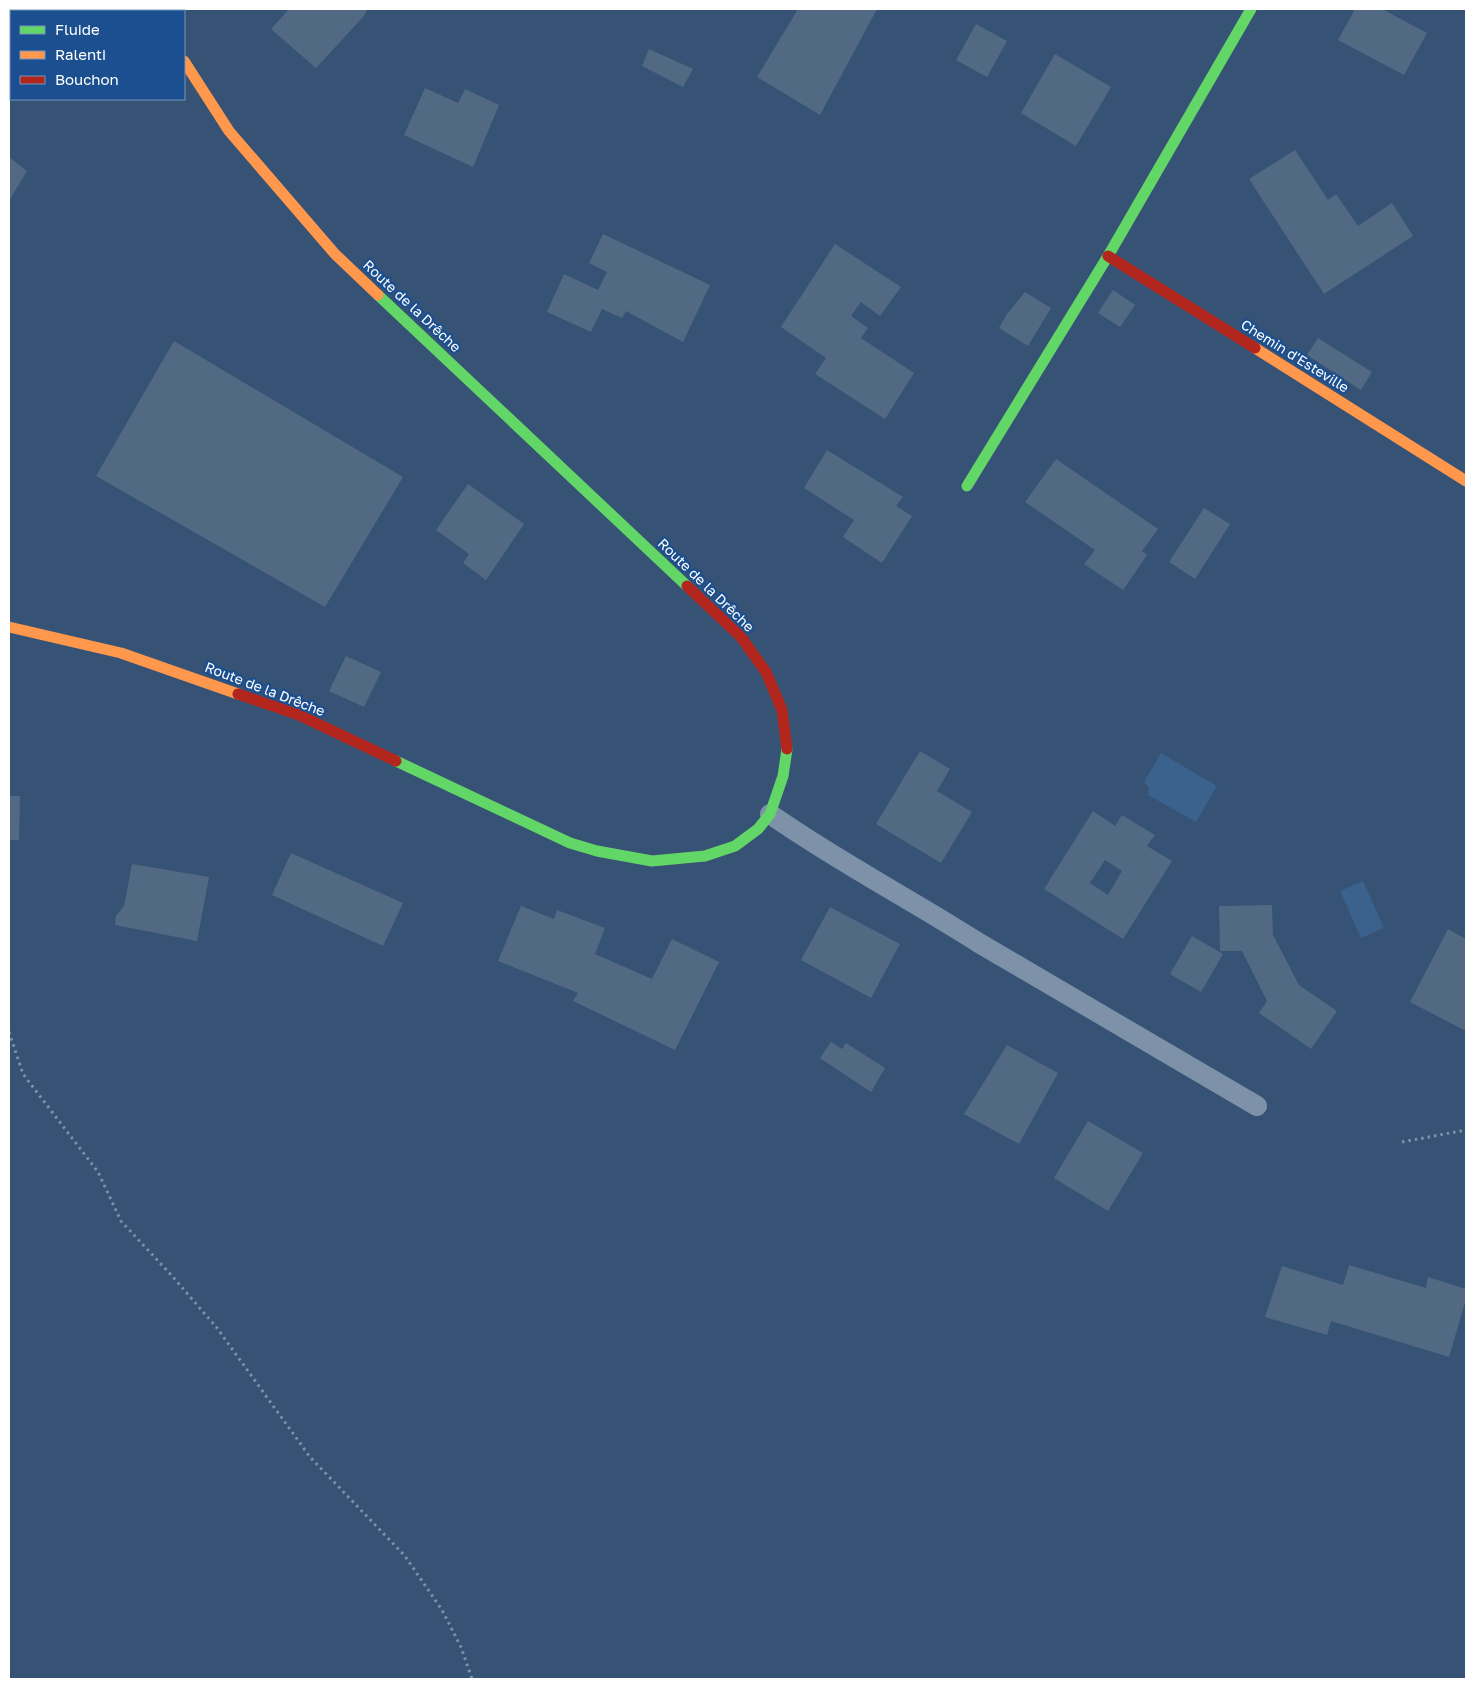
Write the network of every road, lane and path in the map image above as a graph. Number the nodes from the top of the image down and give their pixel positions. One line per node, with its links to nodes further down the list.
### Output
1 (1251, 9): 3 (street)
2 (185, 63): 7 (street, Route de la Drêche)
3 (1108, 256): 4 (street, Chemin d'Esteville); 5 (street)
4 (1466, 481)
5 (966, 486)
6 (9, 627): 7 (street, Route de la Drêche)
7 (770, 814): 9 (lane)
8 (9, 1032): 12 (path)
9 (1257, 1106)
10 (1466, 1130): 11 (path)
11 (1402, 1142)
12 (472, 1679)

